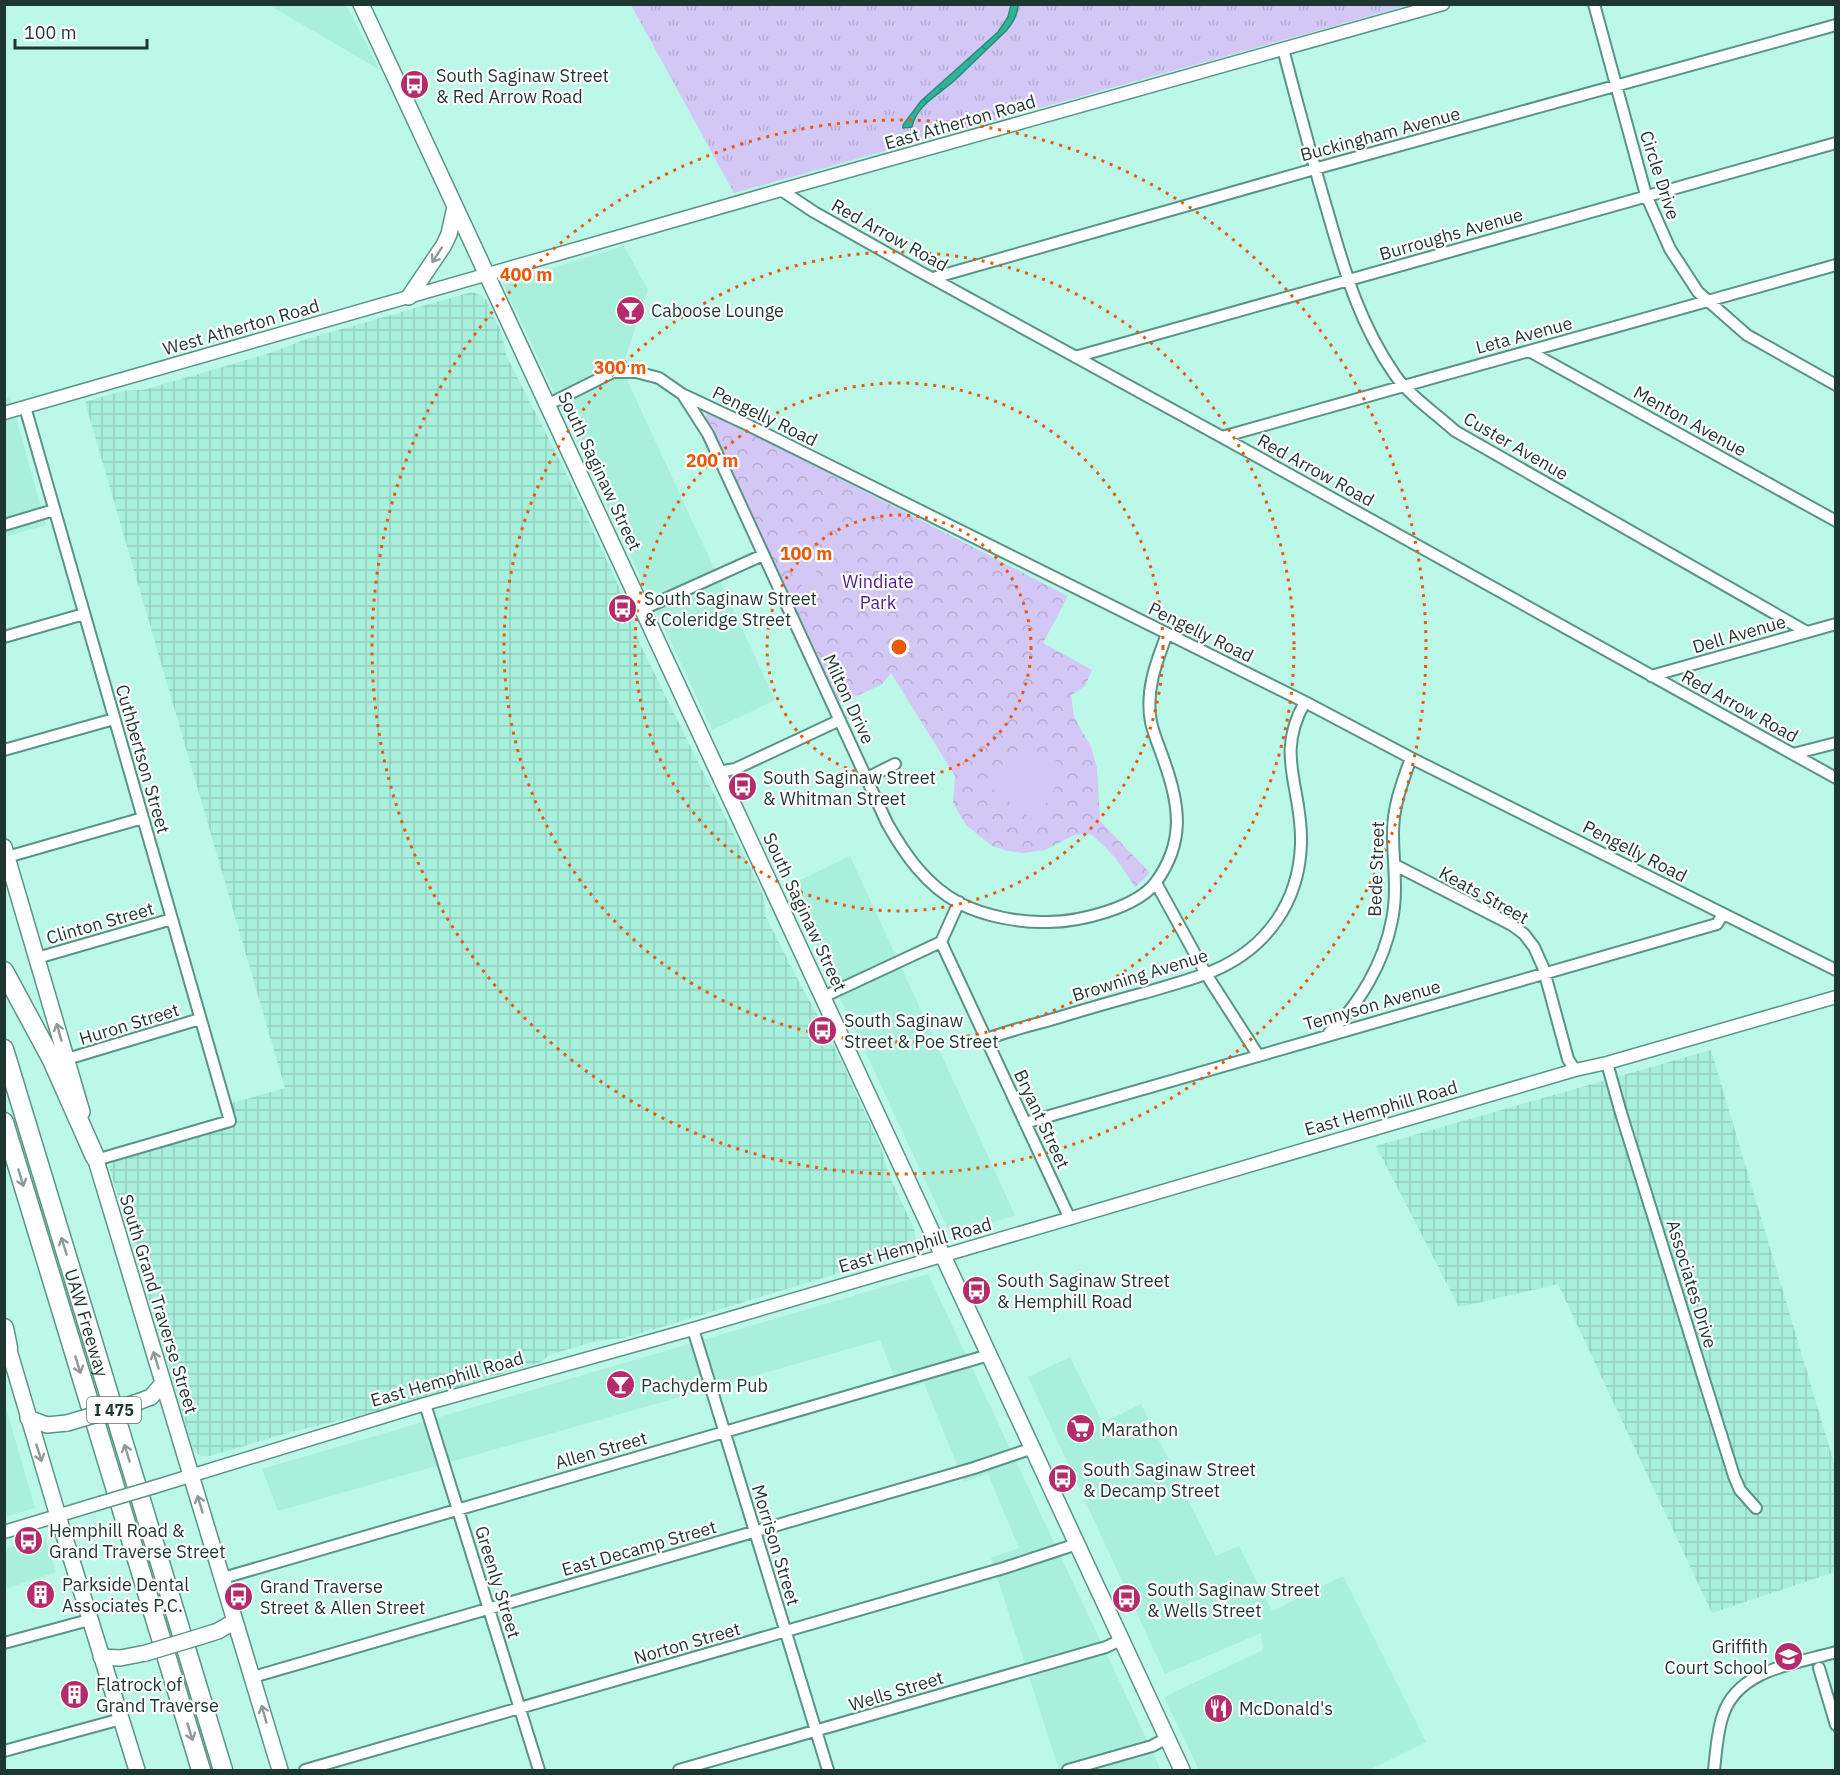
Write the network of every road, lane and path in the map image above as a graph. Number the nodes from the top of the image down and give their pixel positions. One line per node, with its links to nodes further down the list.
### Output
1 (362, 4): 11 (main road, South Saginaw Street)
2 (1443, 4): 5 (street, East Atherton Road)
3 (1594, 4): 6 (street, Circle Drive)
4 (1836, 24): 6 (street, Buckingham Avenue)
5 (1283, 49): 8 (street, Custer Avenue); 9 (street, East Atherton Road)
6 (1616, 86): 8 (street, Buckingham Avenue); 10 (street, Circle Drive)
7 (1836, 143): 10 (street, Burroughs Avenue)
8 (1315, 169): 14 (street, Buckingham Avenue); 15 (street, Custer Avenue)
9 (781, 190): 13 (street, East Atherton Road); 14 (street, Red Arrow Road)
10 (1646, 195): 15 (street, Burroughs Avenue); 17 (street, Circle Drive)
11 (455, 207): 13 (main road, South Saginaw Street); 16 (main road, one-way to 16)
12 (1836, 265): 17 (street, Leta Avenue)
13 (487, 275): 16 (street, West Atherton Road); 23 (main road, South Saginaw Street)
14 (933, 278): 19 (street, Red Arrow Road)
15 (1348, 281): 19 (street, Burroughs Avenue); 20 (street, Custer Avenue)
16 (409, 297): 24 (street, West Atherton Road)
17 (1708, 301): 18 (street, Leta Avenue); 21 (street, Circle Drive)
18 (1529, 351): 20 (street, Leta Avenue); 28 (street, Menton Avenue)
19 (1075, 357): 26 (street, Red Arrow Road)
20 (1404, 385): 26 (street, Leta Avenue); 34 (street, Custer Avenue)
21 (1836, 385)
22 (682, 394): 23 (street, Pengelly Road); 30 (street, Milton Drive); 35 (street, Pengelly Road)
23 (547, 405): 31 (main road, South Saginaw Street)
24 (26, 407): 25 (street, West Atherton Road); 27 (street, Cuthbertson Street)
25 (4, 413)
26 (1222, 437): 37 (street, Red Arrow Road)
27 (54, 510): 29 (street); 32 (street, Cuthbertson Street)
28 (1836, 521)
29 (4, 525)
30 (763, 555): 31 (street); 40 (street, Milton Drive)
31 (643, 609): 46 (main road, South Saginaw Street)
32 (84, 614): 36 (street); 39 (street, Cuthbertson Street)
33 (1836, 624): 34 (street, Dell Avenue)
34 (1807, 632): 37 (street, Dell Avenue)
35 (1167, 634): 38 (street, Pengelly Road); 52 (street, Milton Drive)
36 (4, 637)
37 (1651, 676): 43 (street, Red Arrow Road)
38 (1305, 702): 44 (street, Pengelly Road); 60 (street, Browning Avenue)
39 (114, 718): 42 (street); 49 (street, Cuthbertson Street)
40 (840, 720): 46 (street); 47 (street, Milton Drive)
41 (1836, 742): 43 (street)
42 (4, 750)
43 (1793, 754): 48 (street, Red Arrow Road)
44 (1411, 758): 51 (street, Bede Street); 54 (street, Pengelly Road)
45 (895, 764): 47 (street)
46 (718, 772): 62 (main road, South Saginaw Street)
47 (867, 778): 53 (street, Milton Drive)
48 (1836, 778)
49 (143, 818): 50 (street); 55 (street, Cuthbertson Street)
50 (6, 852): 57 (main road, South Grand Traverse Street)
51 (1395, 865): 61 (street, Keats Street); 65 (street, Bede Street)
52 (1156, 883): 53 (street, Milton Drive); 60 (street)
53 (959, 902): 56 (street)
54 (1723, 914): 58 (street, Pengelly Road); 61 (street, Tennyson Avenue)
55 (172, 919): 57 (street, Clinton Street); 64 (street, Cuthbertson Street)
56 (941, 942): 62 (street); 66 (street, Bryant Street)
57 (38, 958): 69 (main road, South Grand Traverse Street, one-way to 57)
58 (1836, 970)
59 (4, 971): 74 (highway)
60 (1206, 974): 66 (street, Browning Avenue); 68 (street)
61 (1544, 974): 65 (street, Tennyson Avenue); 71 (street, Keats Street)
62 (823, 997): 76 (main road, South Saginaw Street)
63 (1836, 997): 70 (street, East Hemphill Road)
64 (200, 1019): 69 (street, Huron Street); 74 (street, Cuthbertson Street)
65 (1326, 1036): 68 (street, Tennyson Avenue)
66 (987, 1039): 73 (street, Bryant Street)
67 (4, 1049): 112 (highway, UAW Freeway / I 475, one-way to 67)
68 (1258, 1055): 73 (street, Tennyson Avenue)
69 (67, 1059): 74 (main road, South Grand Traverse Street)
70 (1607, 1063): 71 (street, East Hemphill Road); 87 (street, Associates Drive)
71 (1575, 1070): 75 (street, East Hemphill Road)
72 (4, 1122): 111 (highway, UAW Freeway / I 475, one-way to 111)
73 (1025, 1123): 75 (street, Bryant Street)
74 (95, 1159): 81 (main road, South Grand Traverse Street, one-way to 74)
75 (1070, 1219): 76 (street, East Hemphill Road)
76 (943, 1256): 78 (street, East Hemphill Road); 80 (main road, South Saginaw Street)
77 (4, 1328): 79 (highway)
78 (693, 1329): 82 (street, East Hemphill Road); 84 (street, Morrison Street)
79 (6, 1342): 83 (main road)
80 (989, 1355): 84 (street, Allen Street); 85 (main road, South Saginaw Street)
81 (163, 1383): 83 (main road, bridge); 86 (main road, South Grand Traverse Street)
82 (425, 1404): 86 (street, East Hemphill Road); 88 (street, Greenly Street)
83 (28, 1418): 89 (main road, one-way to 89)
84 (724, 1432): 88 (street, Allen Street); 91 (street, Morrison Street)
85 (1033, 1448): 91 (street, East Decamp Street); 92 (main road, South Saginaw Street)
86 (191, 1476): 89 (street, East Hemphill Road, bridge); 93 (main road, South Grand Traverse Street, one-way to 86)
87 (1756, 1508)
88 (458, 1509): 93 (street, Allen Street); 94 (street, Greenly Street)
89 (58, 1516): 90 (street, East Hemphill Road); 95 (main road)
90 (4, 1532)
91 (755, 1532): 94 (street, East Decamp Street); 97 (street, Morrison Street)
92 (1077, 1544): 97 (street, Norton Street); 98 (main road, South Saginaw Street)
93 (223, 1578): 96 (main road, South Grand Traverse Street)
94 (489, 1608): 103 (street, East Decamp Street); 104 (street, Greenly Street)
95 (89, 1620): 99 (street); 101 (main road)
96 (236, 1621): 101 (main road, bridge); 103 (main road, South Grand Traverse Street)
97 (785, 1631): 104 (street, Norton Street); 107 (street, Morrison Street)
98 (1121, 1640): 107 (street, Wells Street); 108 (main road, South Saginaw Street)
99 (4, 1643)
100 (1836, 1652): 120 (street)
101 (101, 1657): 105 (main road)
102 (1820, 1668): 106 (street)
103 (253, 1677): 113 (main road, South Grand Traverse Street, one-way to 103)
104 (519, 1708): 114 (street, Norton Street); 115 (street, Greenly Street)
105 (121, 1719): 109 (street); 110 (main road)
106 (1836, 1725)
107 (816, 1732): 116 (street, Wells Street); 117 (street, Morrison Street)
108 (1167, 1738): 118 (street); 119 (main road, South Saginaw Street)
109 (4, 1751)
110 (137, 1770)
111 (201, 1770)
112 (223, 1770)
113 (280, 1770)
114 (305, 1770)
115 (538, 1770)
116 (679, 1770)
117 (828, 1770)
118 (1068, 1770)
119 (1182, 1770)
120 (1714, 1770)

